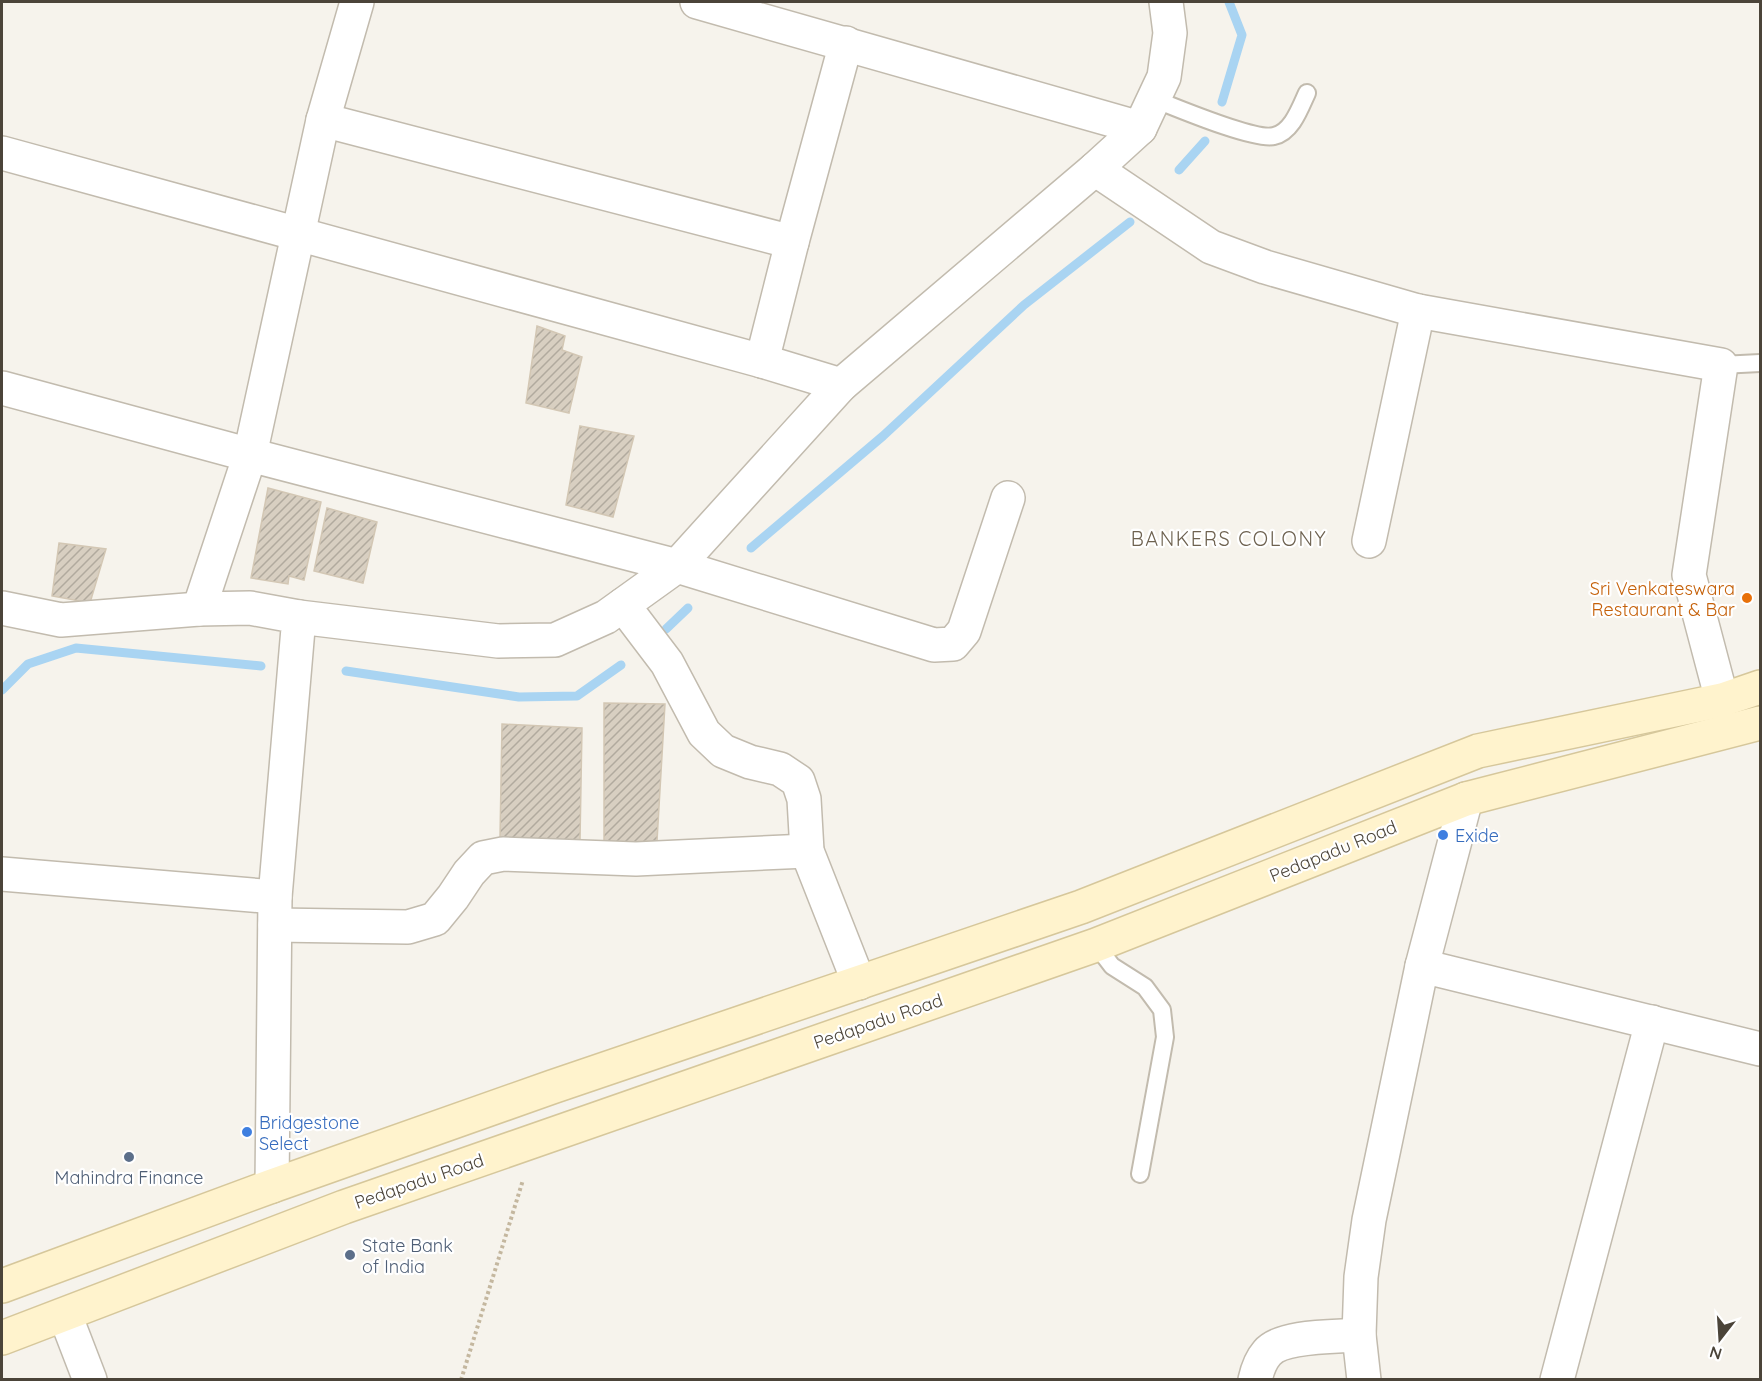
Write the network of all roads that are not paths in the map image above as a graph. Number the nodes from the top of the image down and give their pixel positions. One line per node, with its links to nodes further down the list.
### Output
1 (357, 2): 7 (street)
2 (697, 2): 4 (street)
3 (1166, 2): 6 (street)
4 (846, 43): 6 (street); 11 (street)
5 (1307, 93): 6 (lane)
6 (1147, 113): 9 (street)
7 (323, 120): 10 (street); 11 (street)
8 (2, 153): 10 (street)
9 (1095, 169): 12 (street); 16 (street)
10 (297, 234): 13 (street); 18 (street)
11 (792, 242): 13 (street)
12 (1418, 311): 15 (street); 20 (street)
13 (762, 361): 16 (street)
14 (1761, 363): 15 (lane)
15 (1721, 365): 27 (street)
16 (841, 385): 21 (street)
17 (2, 388): 18 (street)
18 (250, 455): 21 (street); 24 (street)
19 (1008, 498): 21 (street)
20 (1369, 541)
21 (677, 566): 22 (street)
22 (623, 605): 25 (street); 30 (street)
23 (2, 608): 24 (street)
24 (199, 609): 25 (street)
25 (299, 617): 32 (street)
26 (1761, 687): 27 (main road)
27 (1722, 700): 35 (main road)
28 (1761, 723): 29 (main road, Pedapadu Road)
29 (1466, 799): 33 (main road, Pedapadu Road); 34 (street)
30 (807, 851): 32 (street); 35 (street)
31 (2, 874): 32 (street)
32 (275, 911): 39 (street)
33 (1096, 945): 38 (lane); 41 (main road, Pedapadu Road)
34 (1422, 966): 36 (street); 42 (street)
35 (859, 983): 39 (main road)
36 (1652, 1022): 37 (street); 47 (street)
37 (1761, 1049)
38 (1140, 1174)
39 (272, 1186): 40 (main road)
40 (2, 1286)
41 (65, 1315): 43 (main road, Pedapadu Road); 44 (street)
42 (1359, 1335): 45 (street); 46 (street)
43 (2, 1338)
44 (90, 1380)
45 (1255, 1380)
46 (1364, 1380)
47 (1557, 1380)

